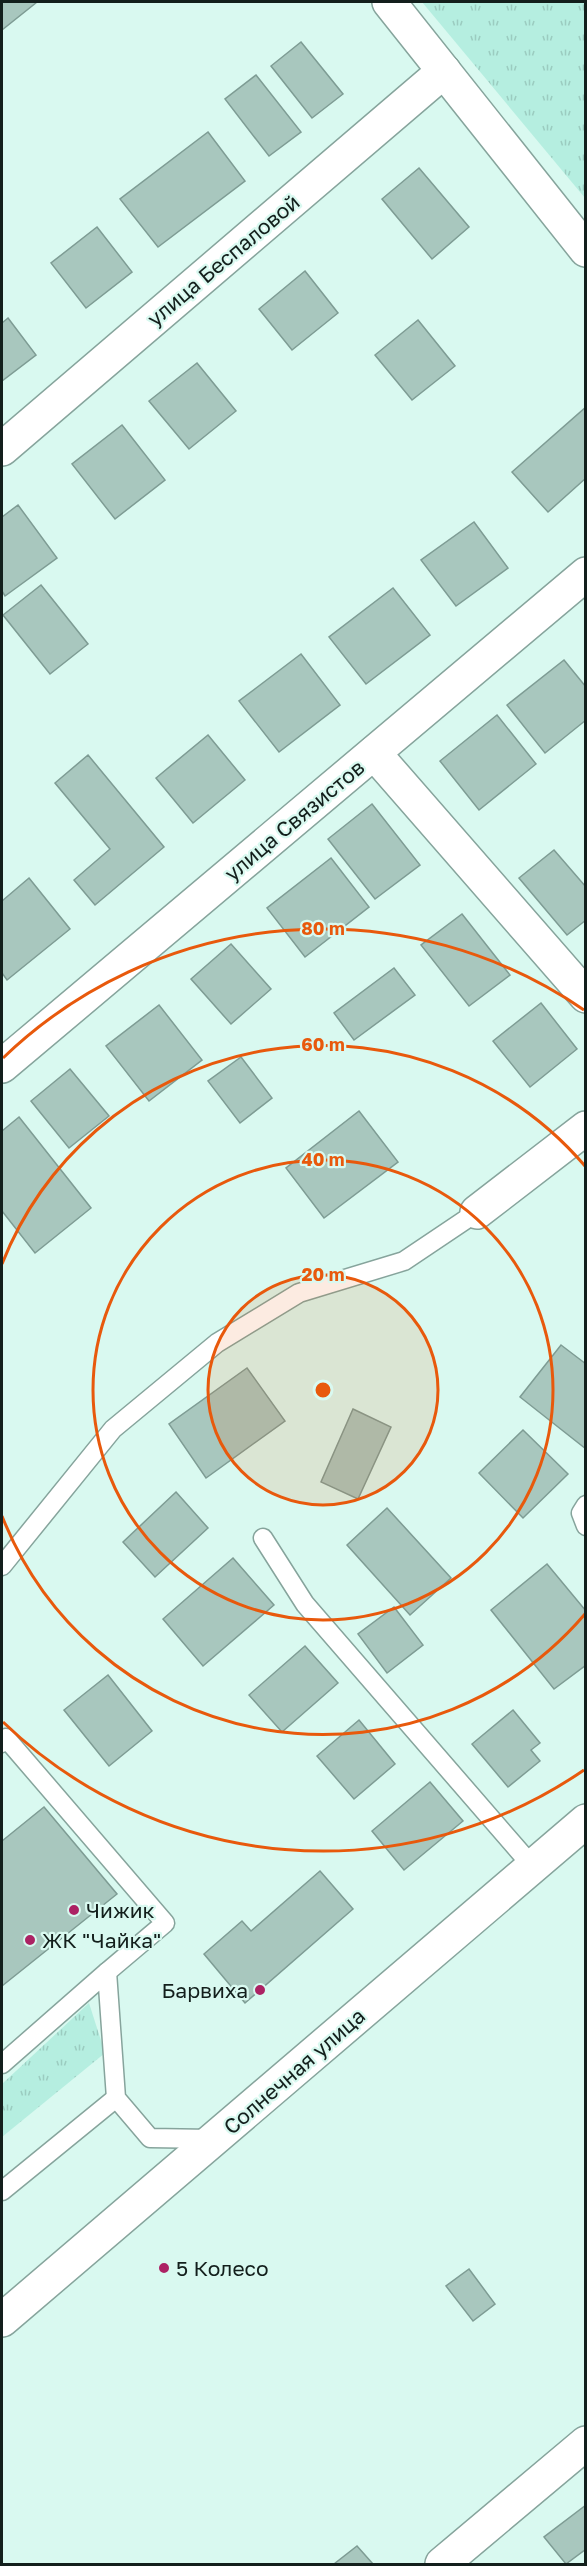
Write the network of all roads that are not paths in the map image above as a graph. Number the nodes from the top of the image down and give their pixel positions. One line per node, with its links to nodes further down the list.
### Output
1 (389, 2): 2 (street)
2 (444, 71): 3 (street); 4 (street, улица Беспаловой)
3 (585, 250)
4 (2, 449)
5 (585, 574): 6 (street, улица Связистов)
6 (375, 753): 7 (street); 8 (street, улица Связистов)
7 (585, 996)
8 (2, 1066)
9 (585, 1128): 10 (street)
10 (477, 1212): 14 (lane)
11 (585, 1505): 12 (lane)
12 (585, 1526)
13 (263, 1538): 17 (lane)
14 (2, 1566)
15 (2, 1743): 18 (lane)
16 (585, 1821): 17 (street, Солнечная улица)
17 (533, 1867): 21 (street, Солнечная улица)
18 (107, 1972): 19 (lane); 20 (lane)
19 (2, 2064)
20 (116, 2098): 21 (lane); 22 (lane)
21 (214, 2139): 23 (street, Солнечная улица)
22 (2, 2191)
23 (2, 2320)
24 (585, 2443): 25 (street)
25 (442, 2565)

